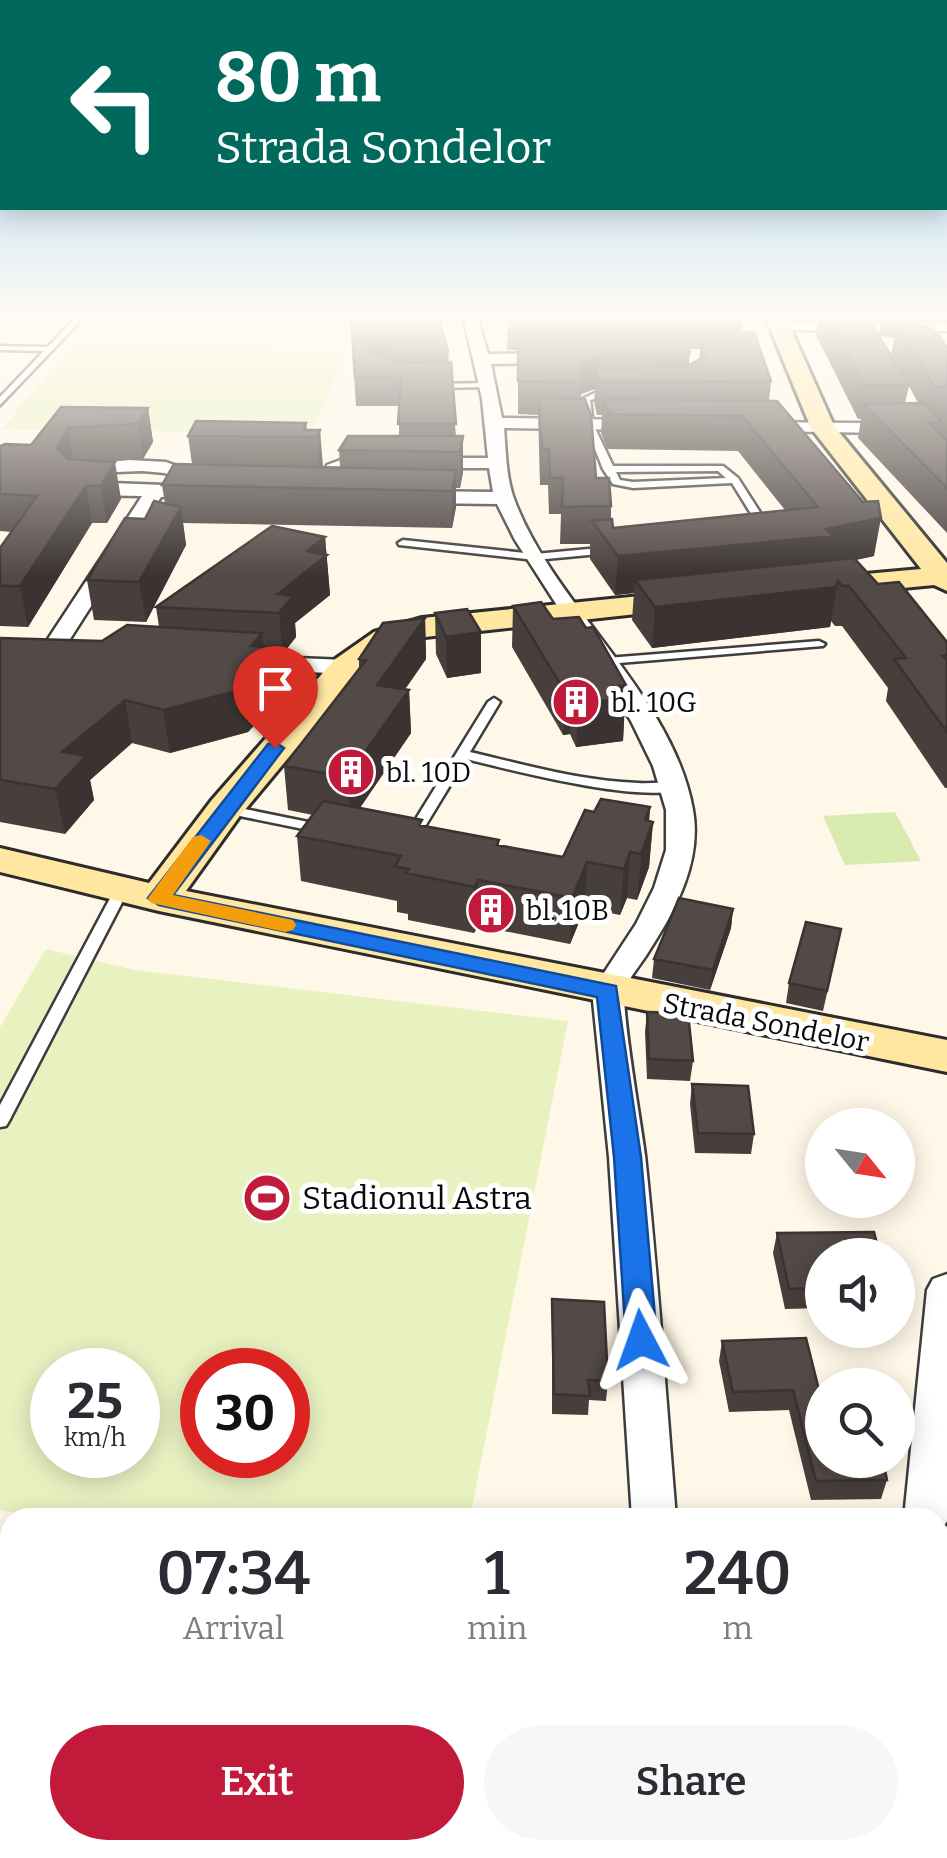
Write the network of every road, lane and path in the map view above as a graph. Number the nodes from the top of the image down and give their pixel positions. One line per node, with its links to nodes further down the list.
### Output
1 (490, 403): 4 (street)
2 (586, 403): 5 (lane)
3 (812, 403): 8 (street)
4 (495, 424): 5 (street); 10 (street)
5 (589, 424): 6 (street); 15 (lane)
6 (667, 426)
7 (745, 427): 8 (street)
8 (823, 428): 9 (street); 19 (street)
9 (947, 429)
10 (498, 463): 12 (street); 14 (street)
11 (231, 487): 24 (street)
12 (322, 490)
13 (404, 496): 14 (street)
14 (504, 498): 18 (street)
15 (751, 538)
16 (403, 543): 18 (lane)
17 (633, 548): 18 (lane)
18 (535, 557): 22 (street)
19 (945, 578): 20 (street)
20 (786, 590)
21 (727, 596): 22 (street)
22 (572, 611): 26 (street); 27 (street)
23 (819, 644): 26 (lane)
24 (55, 645)
25 (218, 662): 27 (street)
26 (607, 662): 30 (street)
27 (346, 666): 31 (street)
28 (494, 702): 29 (lane)
29 (462, 754): 30 (lane); 33 (lane)
30 (677, 787): 36 (street)
31 (224, 809): 32 (lane); 35 (street)
32 (334, 832)
33 (406, 846)
34 (0, 860): 35 (street, Strada Sondelor)
35 (140, 894): 36 (street, Strada Sondelor); 38 (lane)
36 (608, 991): 37 (street, Strada Sondelor); 40 (street)
37 (947, 1056)
38 (0, 1122)
39 (947, 1290): 41 (street)
40 (653, 1508)
41 (927, 1508)

